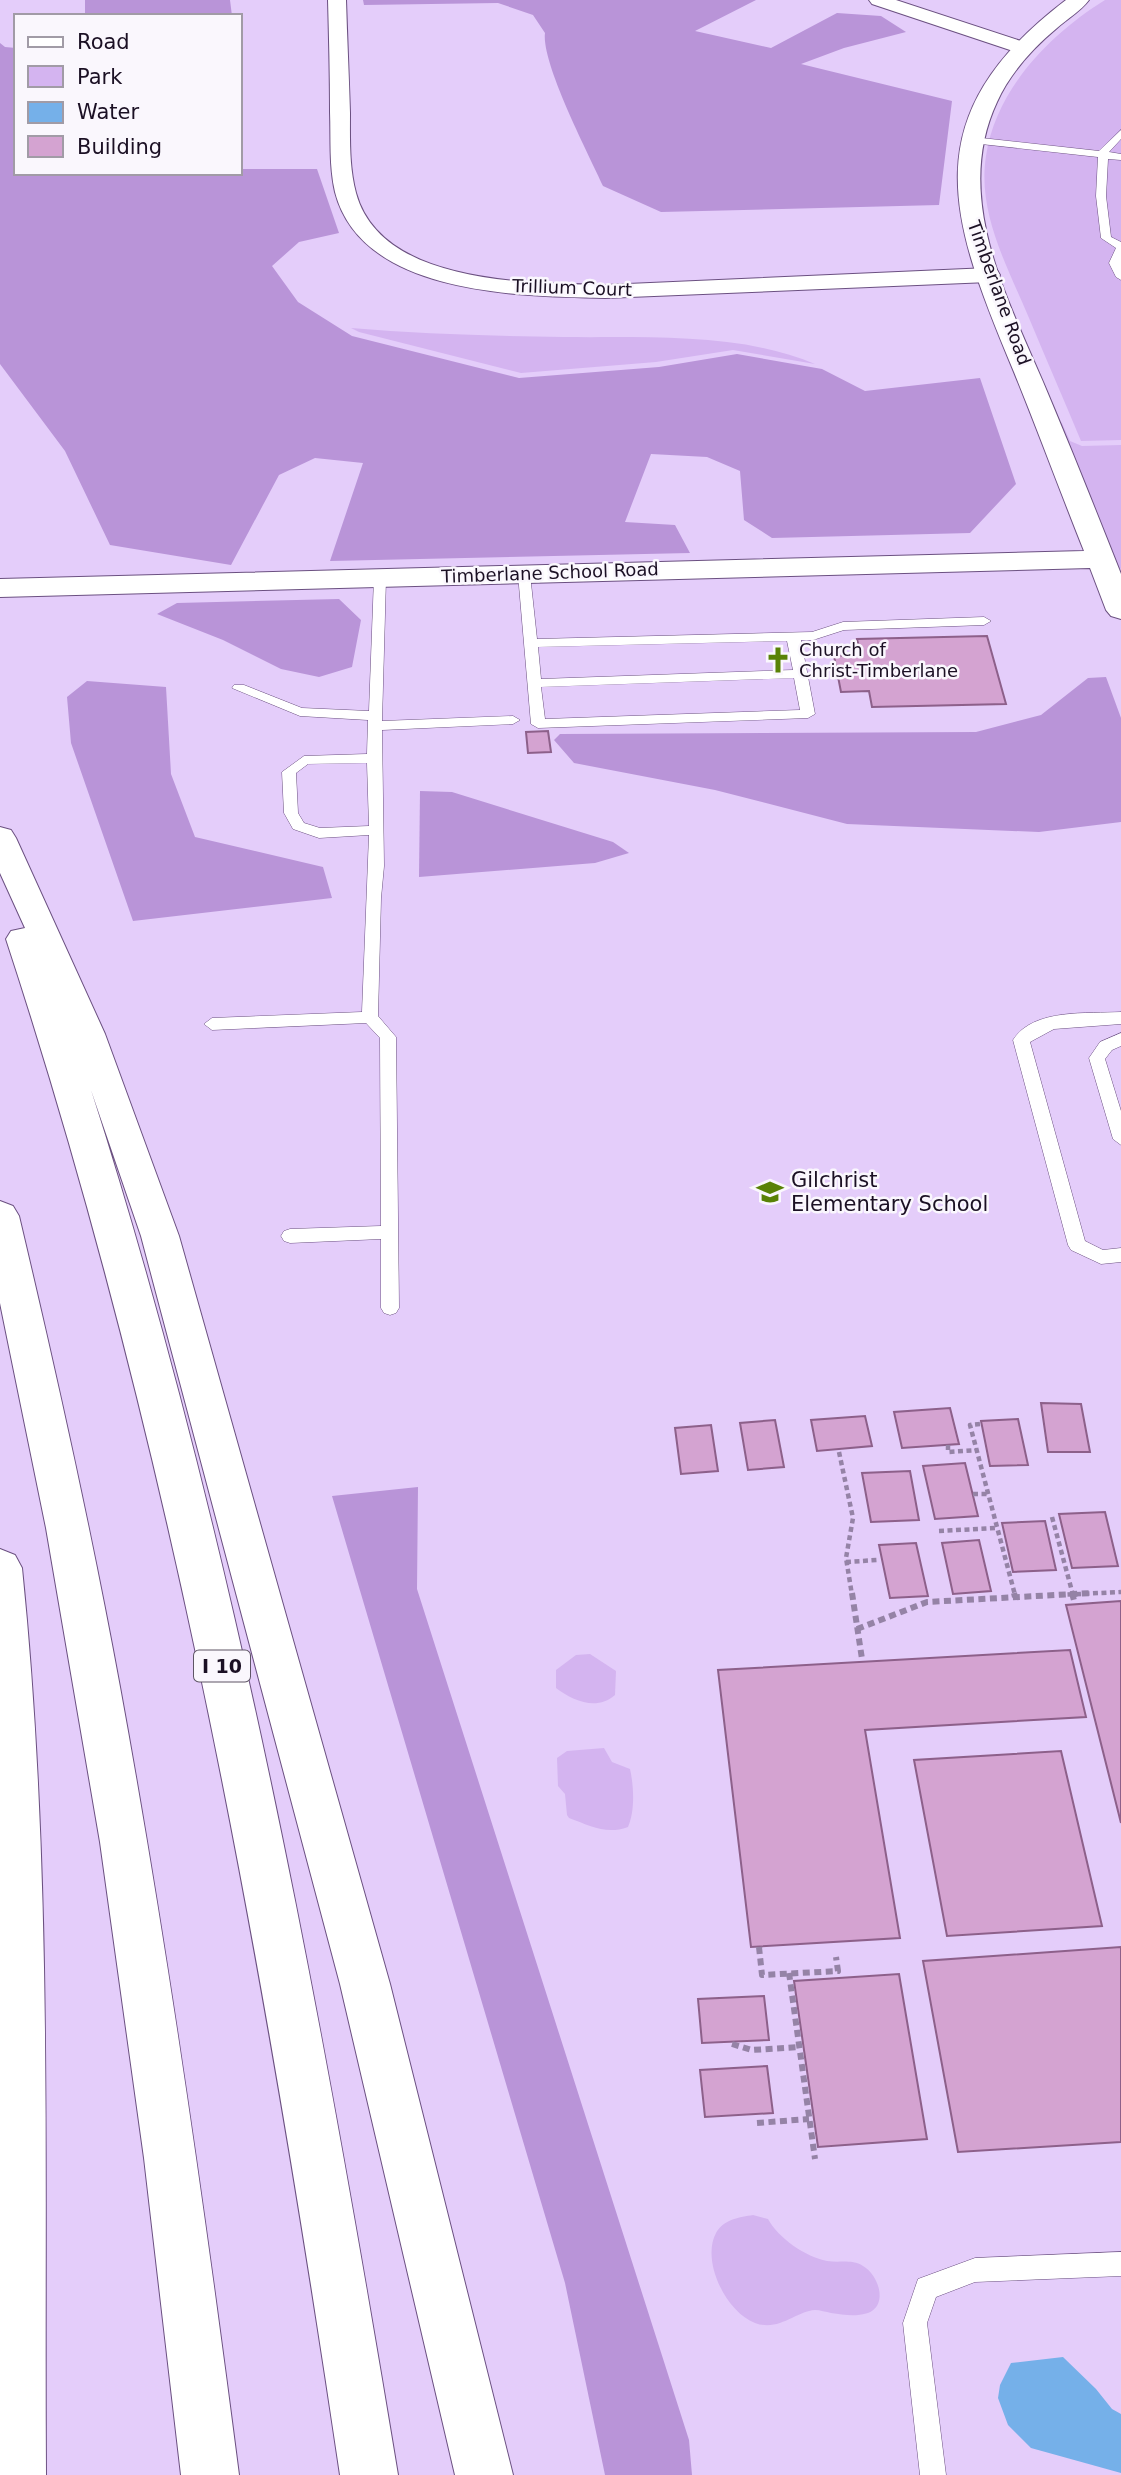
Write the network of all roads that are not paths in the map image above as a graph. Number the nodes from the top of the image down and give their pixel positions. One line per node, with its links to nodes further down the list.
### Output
1 (337, 0): 11 (street, Trillium Court)
2 (878, 0): 4 (street)
3 (1079, 0): 4 (main road, Timberlane Road)
4 (1023, 48): 6 (main road, Timberlane Road)
5 (1121, 133): 8 (lane)
6 (973, 137): 8 (lane); 11 (main road, Timberlane Road)
7 (1121, 149): 8 (lane)
8 (1106, 151): 9 (lane); 10 (lane)
9 (1121, 157)
10 (1121, 248): 12 (lane)
11 (989, 275): 13 (main road, Timberlane Road)
12 (1121, 277)
13 (1101, 559): 14 (main road, Timberlane School Road); 17 (main road, Timberlane Road)
14 (524, 574): 15 (main road, Timberlane School Road); 20 (lane)
15 (380, 578): 16 (main road, Timberlane School Road); 25 (lane)
16 (0, 588)
17 (1121, 610)
18 (984, 621): 19 (lane)
19 (793, 636): 20 (lane); 21 (lane)
20 (531, 643): 22 (lane)
21 (801, 674): 22 (lane); 22 (lane)
22 (534, 683)
23 (239, 688): 25 (lane)
24 (513, 720): 25 (lane)
25 (375, 721): 26 (lane)
26 (374, 758): 27 (lane); 27 (lane)
27 (376, 830): 30 (lane)
28 (0, 838): 45 (main road)
29 (0, 874): 44 (main road, I 10)
30 (370, 1017): 32 (lane); 36 (lane)
31 (1121, 1018): 38 (lane)
32 (212, 1024)
33 (1121, 1039): 34 (lane)
34 (1121, 1139)
35 (0, 1216): 43 (main road)
36 (390, 1232): 37 (lane); 39 (lane)
37 (289, 1236)
38 (1121, 1255)
39 (390, 1308)
40 (0, 1568): 42 (main road)
41 (1121, 2264): 46 (lane)
42 (17, 2475)
43 (210, 2475)
44 (369, 2475)
45 (484, 2475)
46 (933, 2475)

